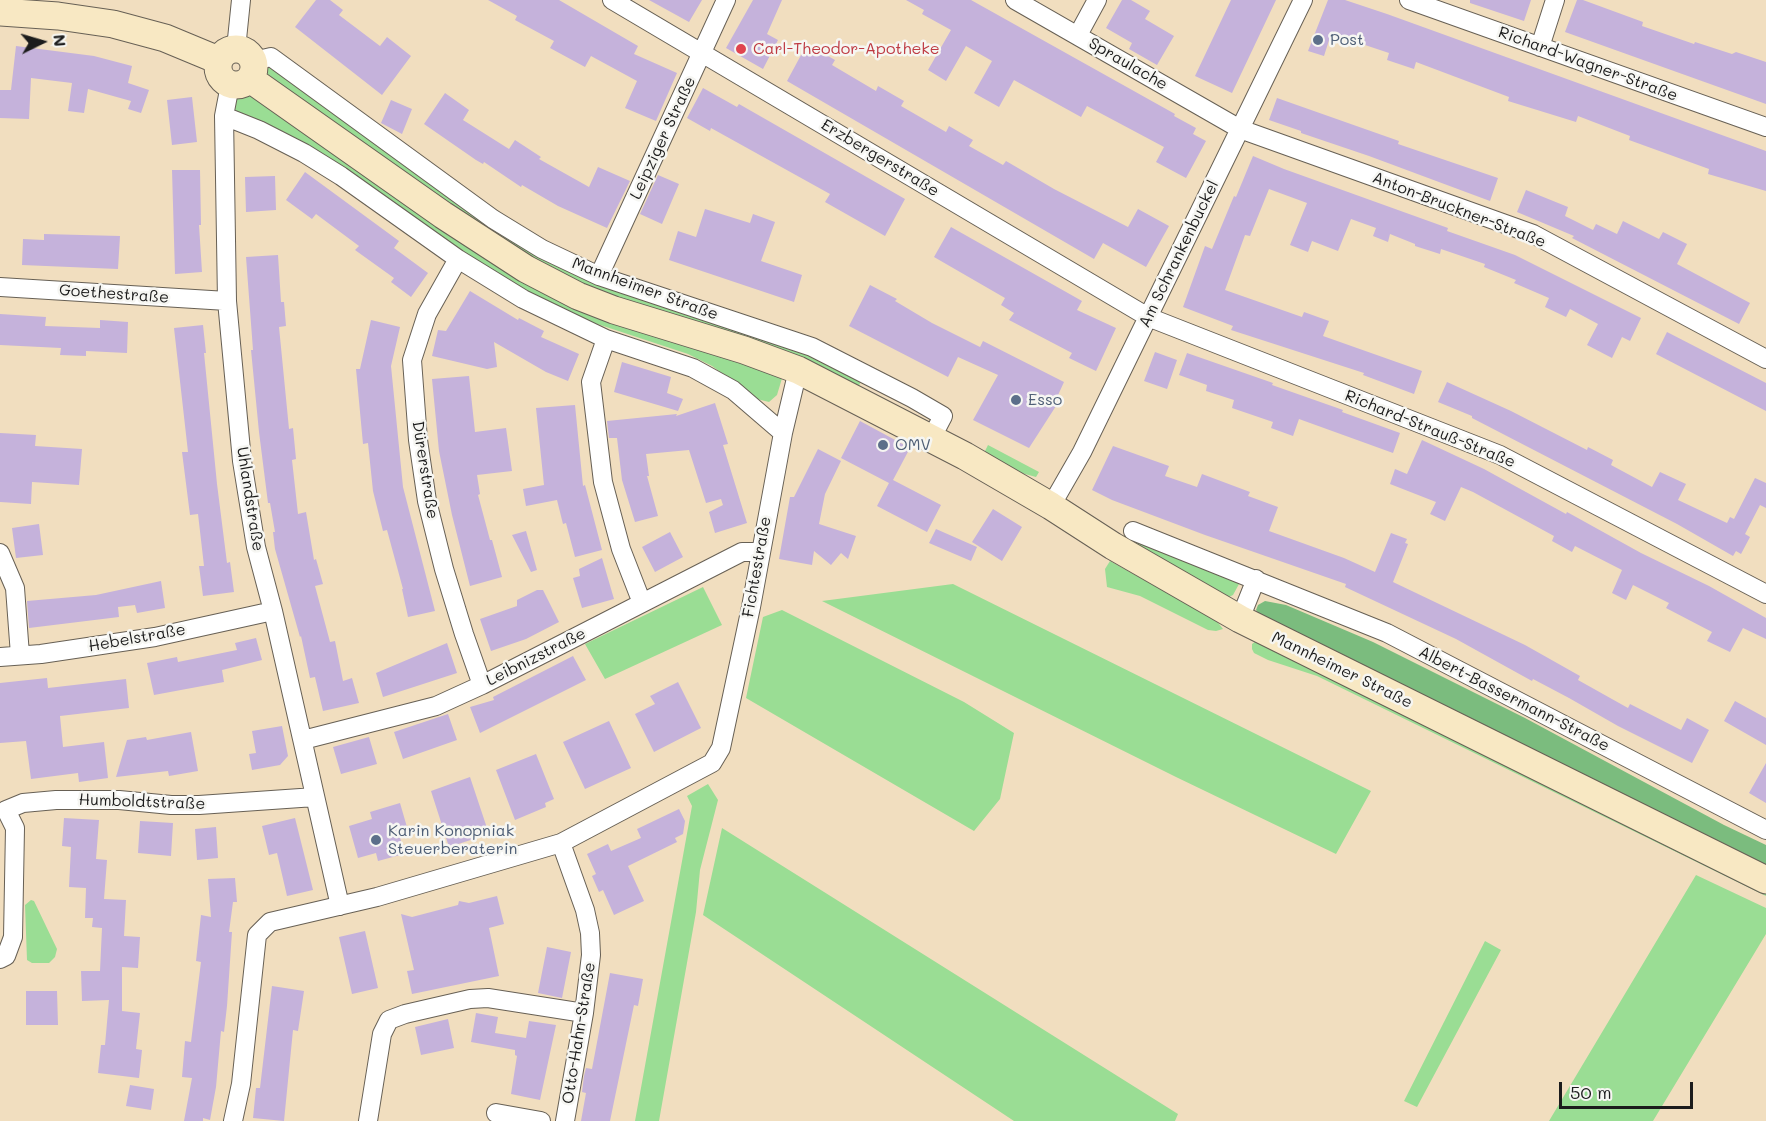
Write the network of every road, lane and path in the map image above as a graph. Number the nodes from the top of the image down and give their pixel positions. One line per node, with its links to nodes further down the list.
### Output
1 (241, 0): 13 (street, Uhlandstraße)
2 (612, 0): 12 (street, Erzbergerstraße)
3 (726, 0): 12 (street, Leipziger Straße)
4 (1015, 0): 10 (street, Spraulache)
5 (1097, 0): 10 (street)
6 (1303, 0): 16 (street, Am Schrankenbuckel)
7 (1409, 0): 11 (street, Richard-Wagner-Straße)
8 (1555, 0): 11 (street)
9 (0, 12): 13 (main road, Mannheimer Straße)
10 (1078, 35): 16 (street, Spraulache)
11 (1540, 47): 15 (street, Richard-Wagner-Straße)
12 (702, 52): 18 (street, Leipziger Straße); 21 (street, Erzbergerstraße)
13 (238, 67): 14 (street, Uhlandstraße); 18 (street, Mannheimer Straße); 24 (main road, Mannheimer Straße)
14 (224, 116): 17 (street); 20 (street, Uhlandstraße)
15 (1766, 127)
16 (1240, 129): 21 (street, Am Schrankenbuckel); 23 (street, Anton-Bruckner-Straße)
17 (459, 258): 22 (street); 38 (street, Dürerstraße)
18 (599, 276): 26 (street, Mannheimer Straße)
19 (0, 287): 20 (street, Goethestraße)
20 (227, 301): 34 (street, Uhlandstraße)
21 (1148, 317): 27 (street, Am Schrankenbuckel); 32 (street, Richard-Strauß-Straße)
22 (606, 339): 25 (street); 33 (street)
23 (1766, 359)
24 (798, 370): 25 (street, Fichtestraße); 26 (main road, Mannheimer Straße)
25 (783, 433): 29 (street, Fichtestraße)
26 (931, 439): 27 (main road, Mannheimer Straße)
27 (1050, 506): 35 (main road, Mannheimer Straße)
28 (1133, 531): 31 (street, Albert-Bassermann-Straße)
29 (760, 552): 33 (street, Leibnizstraße); 43 (street, Fichtestraße)
30 (0, 554): 36 (street)
31 (1256, 579): 35 (street); 42 (street, Albert-Bassermann-Straße)
32 (1766, 594)
33 (642, 603): 38 (street, Leibnizstraße)
34 (273, 611): 36 (street, Hebelstraße); 39 (street, Uhlandstraße)
35 (1240, 619): 44 (main road, Mannheimer Straße)
36 (20, 655): 37 (street, Hebelstraße)
37 (0, 657)
38 (482, 685): 39 (street, Leibnizstraße)
39 (303, 740): 40 (street, Uhlandstraße)
40 (315, 797): 41 (street, Humboldtstraße); 45 (street, Uhlandstraße)
41 (3, 809): 46 (street)
42 (1766, 830)
43 (561, 843): 45 (street); 47 (street, Otto-Hahn-Straße)
44 (1766, 880)
45 (340, 906): 49 (street)
46 (3, 958)
47 (584, 1013): 50 (street); 52 (street, Otto-Hahn-Straße)
48 (496, 1113): 51 (street)
49 (233, 1121)
50 (368, 1121)
51 (541, 1121)
52 (565, 1121)

